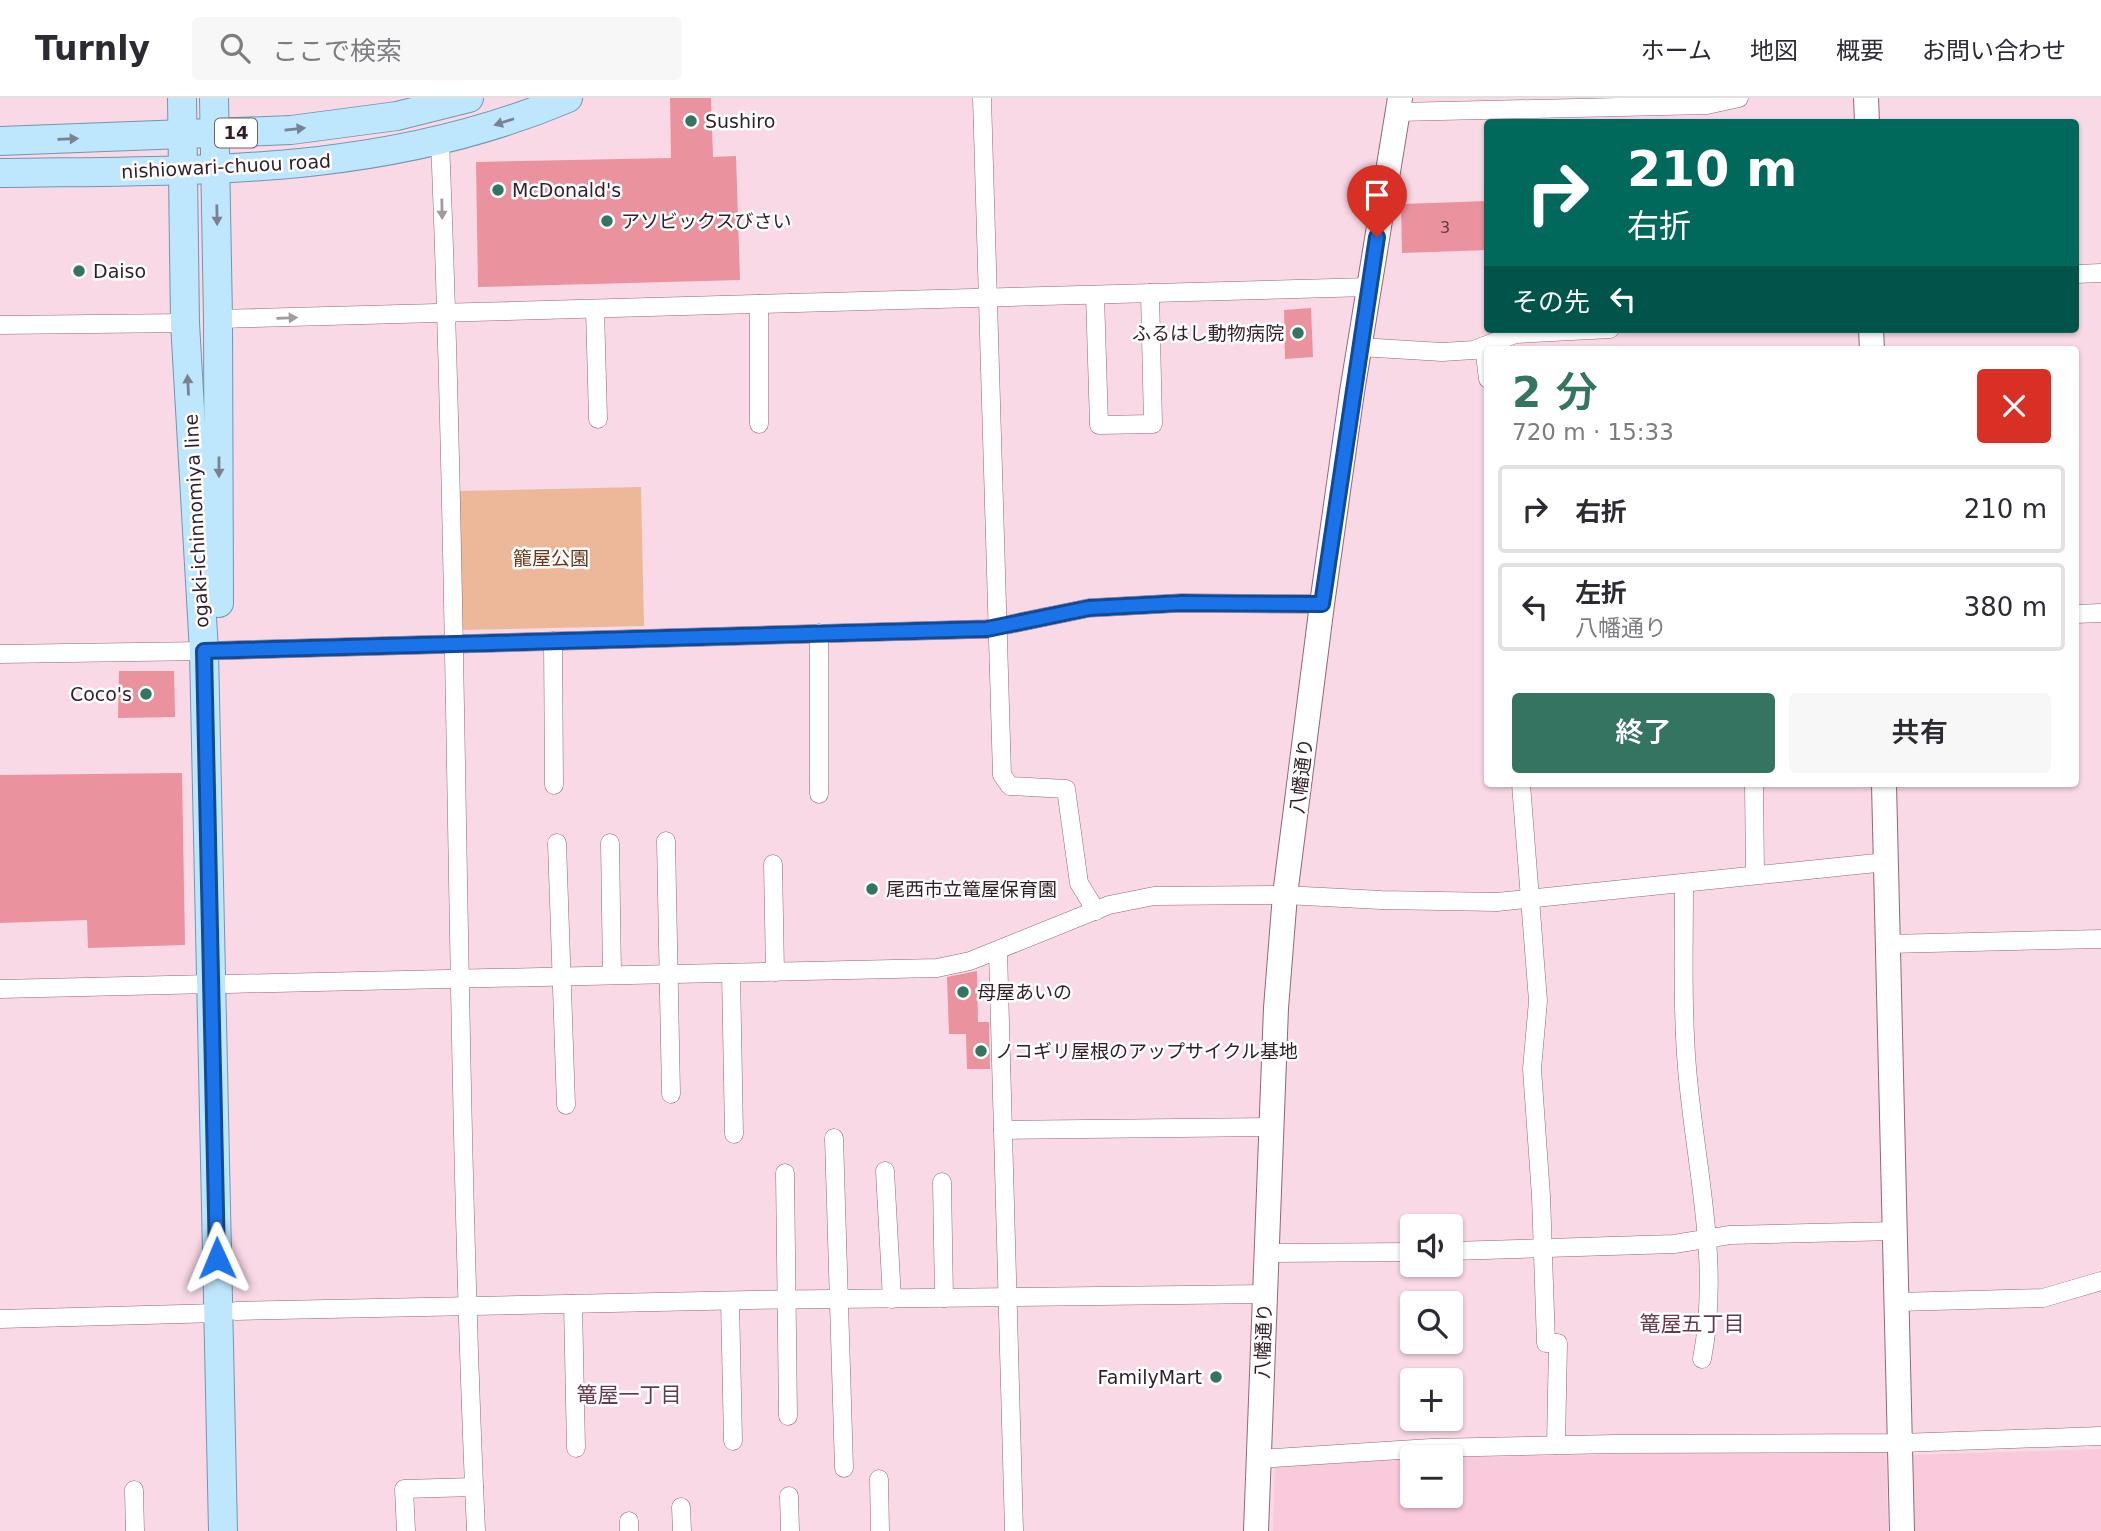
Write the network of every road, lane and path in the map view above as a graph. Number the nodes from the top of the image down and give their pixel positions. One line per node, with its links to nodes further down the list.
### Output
1 (181, 98): 12 (main road, ogaki-ichinnomiya line)
2 (214, 98): 11 (main road, ogaki-ichinnomiya line)
3 (469, 98): 8 (main road, nishiowari-chuou road / 14)
4 (568, 98): 14 (main road, nishiowari-chuou road / 14, one-way to 14)
5 (982, 98): 23 (street)
6 (1739, 98): 9 (street)
7 (1866, 98): 10 (street)
8 (439, 102): 11 (main road, nishiowari-chuou road / 14, one-way to 8)
9 (1399, 105): 20 (street, 八幡通り)
10 (1867, 119)
11 (216, 133): 12 (main road, nishiowari-chuou road / 14); 15 (main road, ogaki-ichinnomiya line)
12 (183, 135): 13 (main road, nishiowari-chuou road / 14, one-way to 12); 16 (main road, ogaki-ichinnomiya line)
13 (0, 141)
14 (440, 141): 15 (main road, nishiowari-chuou road / 14); 26 (street, one-way to 26)
15 (216, 170): 16 (main road, nishiowari-chuou road / 14); 27 (main road, ogaki-ichinnomiya line, one-way to 27)
16 (184, 171): 17 (main road, nishiowari-chuou road / 14); 28 (main road, ogaki-ichinnomiya line)
17 (0, 173)
18 (2101, 273): 19 (street)
19 (2079, 274)
20 (1369, 286): 21 (street); 32 (street, 八幡通り)
21 (1150, 293): 22 (street); 22 (street)
22 (1095, 295): 23 (street)
23 (988, 298): 24 (street); 38 (street)
24 (759, 304): 25 (street); 34 (street)
25 (595, 309): 26 (street); 33 (street)
26 (445, 314): 27 (street, one-way to 26); 41 (street)
27 (218, 319): 42 (main road, ogaki-ichinnomiya line, one-way to 42)
28 (185, 323): 29 (street); 42 (main road, ogaki-ichinnomiya line, one-way to 28)
29 (0, 325)
30 (1534, 333): 31 (street)
31 (1484, 346): 32 (street)
32 (1360, 347): 35 (street, 八幡通り)
33 (598, 419)
34 (759, 424)
35 (1322, 604): 38 (street); 56 (street, 八幡通り)
36 (2101, 613): 37 (street)
37 (2079, 614)
38 (998, 627): 39 (street); 58 (street)
39 (819, 633): 40 (street); 48 (street)
40 (553, 640): 41 (street); 44 (street)
41 (453, 643): 42 (street); 67 (street)
42 (211, 651): 43 (street); 68 (main road, ogaki-ichinnomiya line)
43 (0, 654)
44 (554, 785)
45 (1521, 787): 57 (street)
46 (1754, 787): 54 (street)
47 (1884, 787): 52 (street)
48 (819, 794)
49 (666, 841): 64 (street)
50 (557, 843): 66 (street)
51 (610, 843): 65 (street)
52 (1886, 862): 54 (street); 60 (street)
53 (773, 864): 62 (street)
54 (1755, 875): 55 (street)
55 (1685, 883): 57 (street); 80 (street)
56 (1286, 895): 57 (street); 58 (street); 72 (street, 八幡通り)
57 (1530, 899): 81 (street)
58 (1096, 911): 61 (street)
59 (2101, 939): 60 (street)
60 (1888, 944): 79 (street)
61 (998, 951): 62 (street); 73 (street)
62 (775, 972): 63 (street)
63 (731, 973): 64 (street); 74 (street)
64 (669, 974): 65 (street); 70 (street)
65 (612, 975): 66 (street)
66 (562, 976): 67 (street); 71 (street)
67 (460, 979): 68 (street); 95 (street)
68 (219, 984): 69 (street); 96 (main road, ogaki-ichinnomiya line)
69 (0, 989)
70 (671, 1094)
71 (566, 1105)
72 (1271, 1127): 73 (street); 83 (street, 八幡通り)
73 (1003, 1130): 87 (street)
74 (734, 1134)
75 (834, 1139): 89 (street)
76 (885, 1171): 90 (street)
77 (785, 1173): 91 (street)
78 (942, 1182): 88 (street)
79 (1896, 1231): 80 (street); 93 (street)
80 (1708, 1238): 81 (street); 98 (street)
81 (1543, 1248): 82 (street); 103 (street)
82 (1463, 1251)
83 (1267, 1252): 84 (street); 86 (street, 八幡通り)
84 (1400, 1252)
85 (2101, 1281): 93 (street)
86 (1265, 1294): 87 (street); 105 (street, 八幡通り)
87 (1007, 1297): 88 (street); 120 (street)
88 (944, 1298): 90 (street)
89 (839, 1299): 90 (street); 91 (street); 106 (street)
90 (892, 1299)
91 (785, 1300): 92 (street); 99 (street)
92 (730, 1301): 94 (street); 101 (street)
93 (1897, 1302): 102 (street)
94 (573, 1304): 95 (street); 104 (street)
95 (467, 1306): 96 (street); 108 (street)
96 (227, 1312): 97 (street); 113 (main road, ogaki-ichinnomiya line); 114 (main road, ogaki-ichinnomiya line)
97 (0, 1319)
98 (1702, 1359)
99 (788, 1416)
100 (2101, 1436): 102 (street)
101 (733, 1441)
102 (1900, 1443): 103 (street); 122 (street)
103 (1556, 1445): 105 (street)
104 (576, 1448)
105 (1259, 1459): 121 (street, 八幡通り)
106 (844, 1468)
107 (879, 1479): 119 (street)
108 (474, 1487): 115 (street); 116 (street)
109 (134, 1490): 112 (street)
110 (789, 1496): 118 (street)
111 (681, 1507): 117 (street)
112 (135, 1531)
113 (223, 1531)
114 (242, 1531)
115 (406, 1531)
116 (476, 1531)
117 (682, 1531)
118 (790, 1531)
119 (880, 1531)
120 (1014, 1531)
121 (1256, 1531)
122 (1902, 1531)

